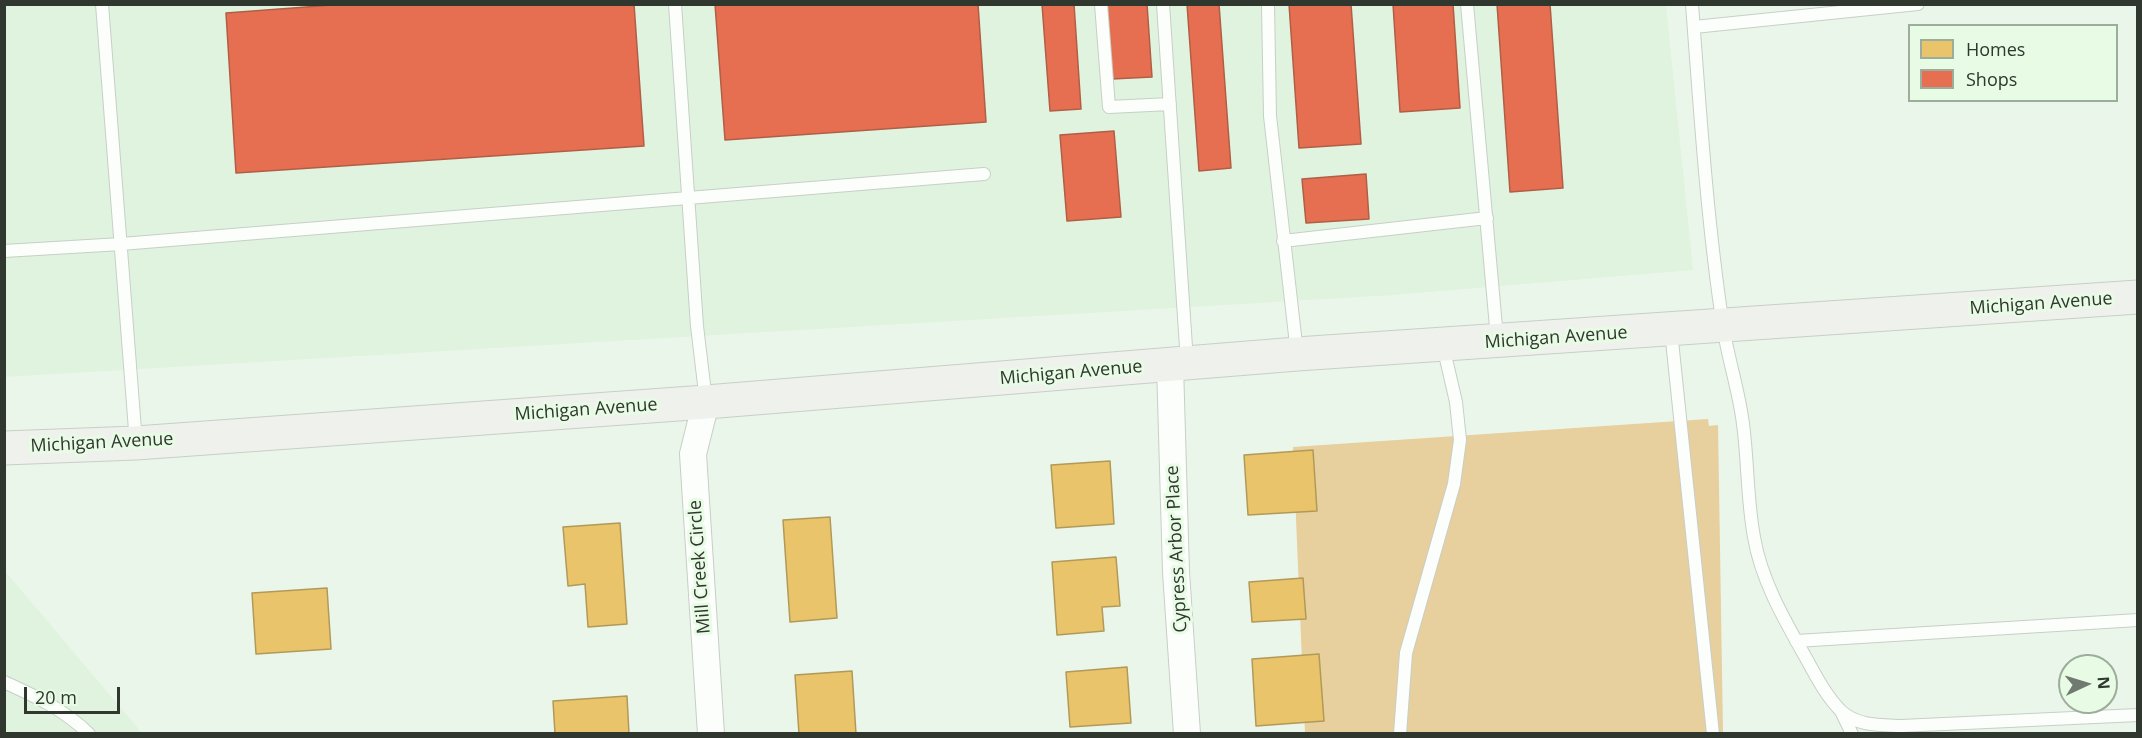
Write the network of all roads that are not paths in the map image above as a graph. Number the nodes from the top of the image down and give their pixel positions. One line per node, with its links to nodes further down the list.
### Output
1 (102, 4): 15 (lane)
2 (675, 4): 12 (lane)
3 (1101, 4): 10 (lane)
4 (1163, 4): 10 (lane)
5 (1268, 4): 14 (lane)
6 (1467, 4): 13 (lane)
7 (1692, 4): 9 (lane)
8 (1918, 4): 9 (lane)
9 (1694, 27): 18 (lane)
10 (1170, 104): 23 (lane)
11 (984, 174): 12 (lane)
12 (688, 198): 15 (lane); 24 (lane)
13 (1487, 218): 14 (lane); 20 (lane)
14 (1284, 242): 22 (lane)
15 (121, 244): 16 (lane); 25 (lane)
16 (4, 251)
17 (2138, 297): 18 (main road, Michigan Avenue)
18 (1723, 326): 19 (main road, Michigan Avenue); 28 (lane)
19 (1671, 330): 20 (main road, Michigan Avenue); 36 (lane)
20 (1497, 342): 21 (main road, Michigan Avenue)
21 (1443, 345): 22 (main road, Michigan Avenue); 35 (lane)
22 (1297, 354): 23 (main road, Michigan Avenue)
23 (1179, 364): 24 (main road, Michigan Avenue); 34 (street, Cypress Arbor Place)
24 (706, 402): 25 (main road, Michigan Avenue); 33 (street, Mill Creek Circle)
25 (136, 443): 26 (main road, Michigan Avenue)
26 (4, 448)
27 (2138, 620): 28 (lane)
28 (1796, 641): 30 (lane)
29 (4, 682): 32 (lane)
30 (1840, 710): 31 (lane); 37 (lane)
31 (2138, 716)
32 (89, 734)
33 (711, 734)
34 (1186, 734)
35 (1400, 734)
36 (1713, 734)
37 (1852, 734)

